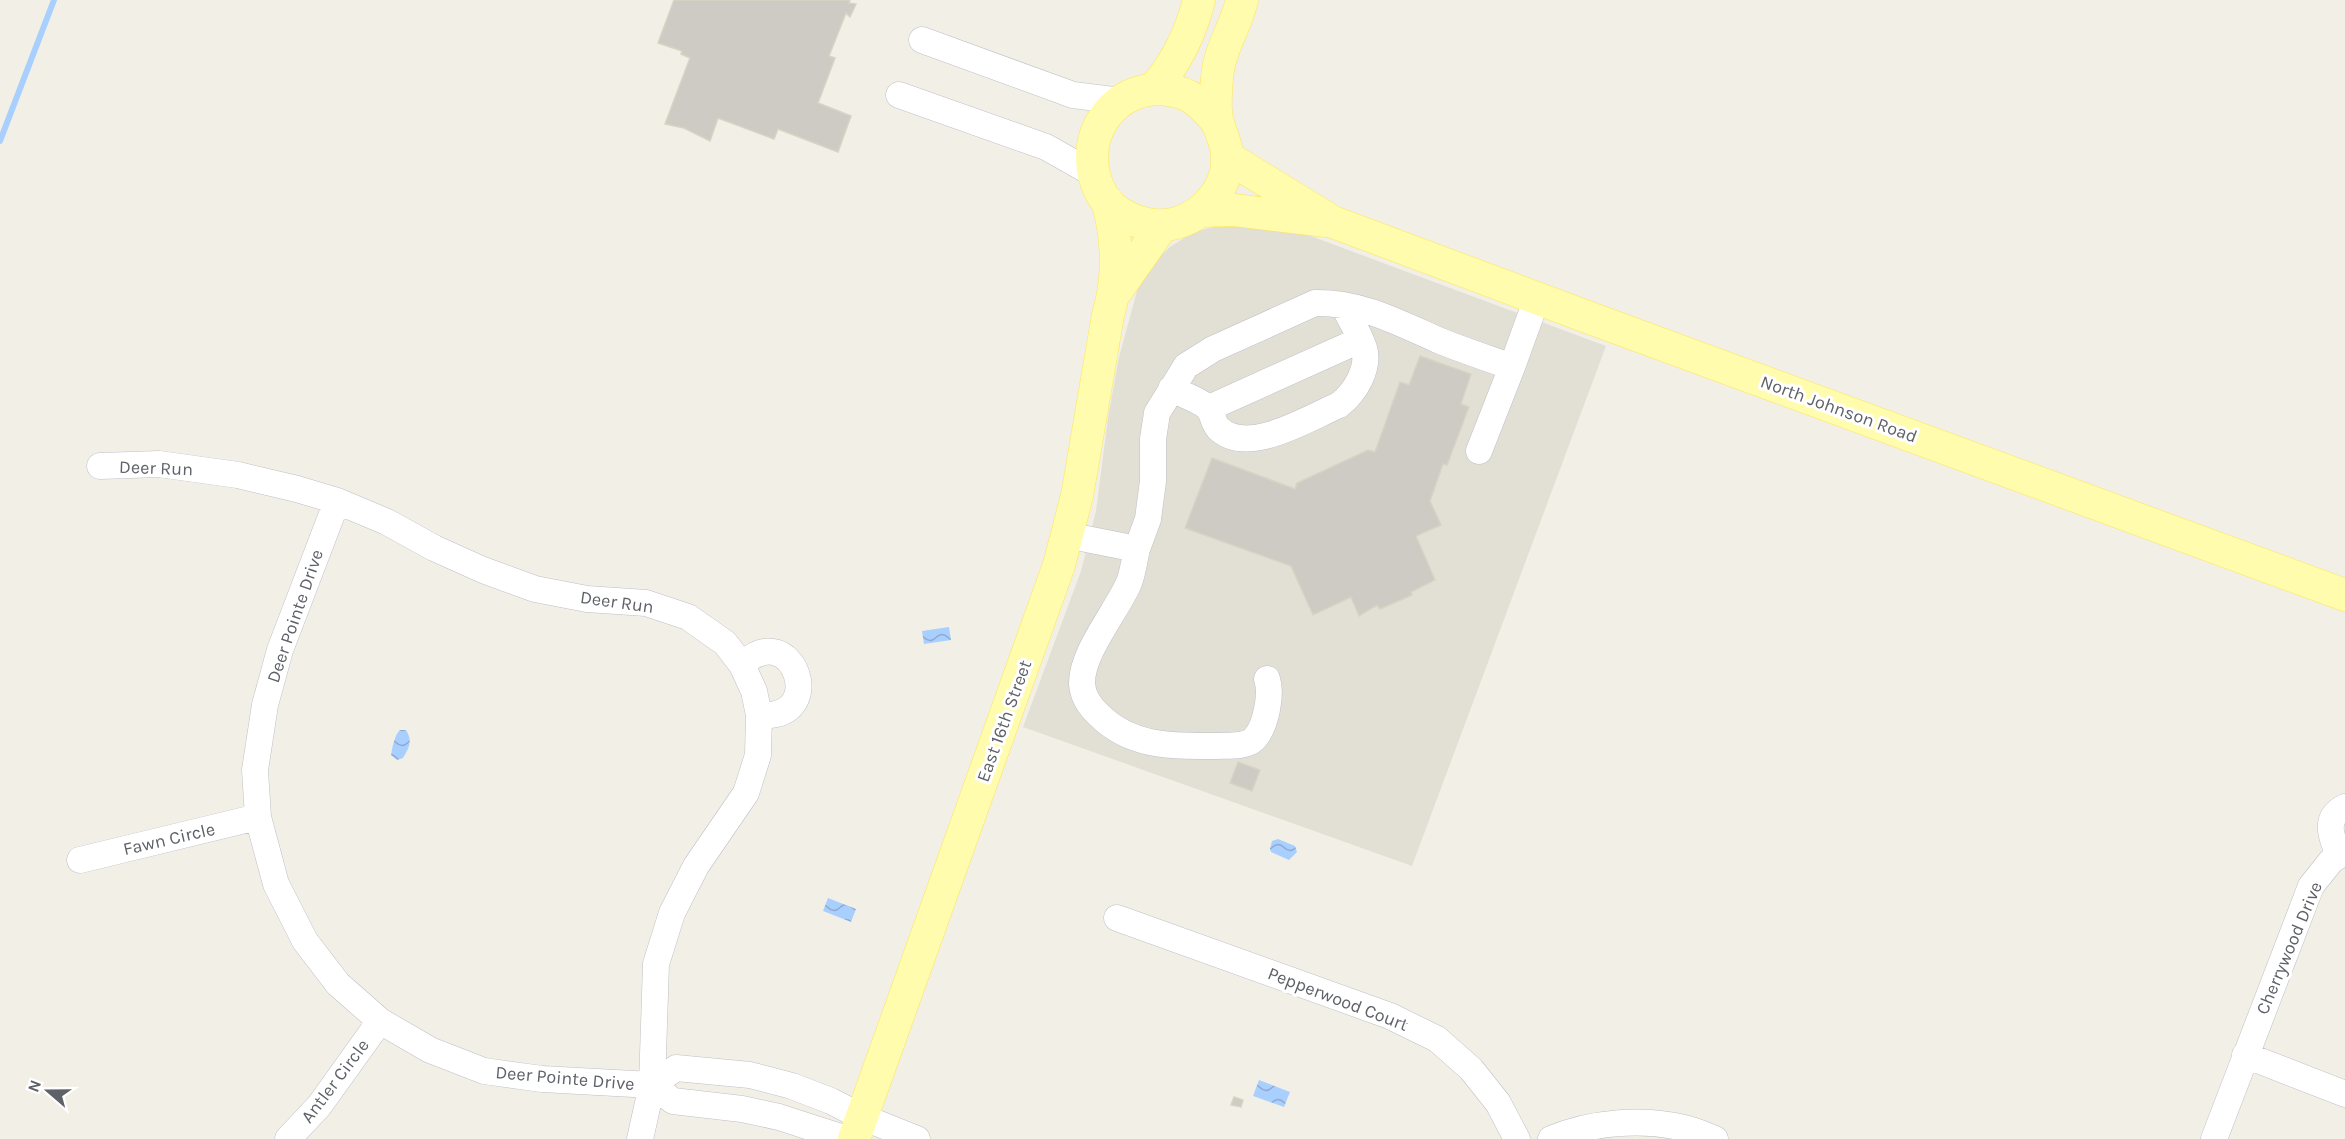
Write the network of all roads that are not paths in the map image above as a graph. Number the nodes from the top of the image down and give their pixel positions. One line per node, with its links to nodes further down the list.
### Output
1 (1199, 0): 4 (main road)
2 (1242, 0): 7 (main road)
3 (922, 40): 6 (street)
4 (1154, 89): 6 (main road); 7 (main road)
5 (899, 95): 9 (street)
6 (1121, 101): 9 (main road)
7 (1217, 122): 8 (main road)
8 (1227, 157): 11 (main road); 12 (main road, North Johnson Road)
9 (1092, 173): 10 (main road)
10 (1107, 201): 13 (main road); 14 (main road, East 16th Street)
11 (1201, 211): 12 (main road, North Johnson Road); 13 (main road)
12 (1333, 222): 15 (main road, North Johnson Road)
13 (1162, 226): 14 (main road, East 16th Street)
14 (1115, 292): 24 (main road, East 16th Street)
15 (1537, 298): 18 (street); 26 (main road, North Johnson Road)
16 (1343, 304): 17 (street); 18 (street); 19 (street)
17 (1360, 340): 20 (street); 20 (street)
18 (1512, 367): 21 (street)
19 (1171, 388): 20 (street); 25 (street)
20 (1209, 408)
21 (1479, 451)
22 (100, 466): 23 (street, Deer Run)
23 (337, 501): 27 (street, Deer Run); 31 (street, Deer Pointe Drive)
24 (1066, 535): 25 (street); 39 (main road, East 16th Street)
25 (1137, 549): 28 (street)
26 (2345, 595)
27 (742, 665): 29 (street, Deer Run); 29 (street)
28 (1267, 679)
29 (759, 714): 37 (street, Deer Run)
30 (2345, 807): 32 (street)
31 (258, 818): 33 (street, Fawn Circle); 35 (street, Deer Pointe Drive)
32 (2342, 853): 36 (street, Cherrywood Drive)
33 (80, 860)
34 (1117, 918): 43 (street, Pepperwood Court)
35 (380, 1021): 37 (street, Deer Pointe Drive); 40 (street, Antler Circle)
36 (2245, 1055): 38 (street); 46 (street, Cherrywood Drive)
37 (652, 1086): 39 (street, Deer Pointe Drive); 39 (street, Deer Pointe Drive); 41 (street, Deer Run)
38 (2345, 1094)
39 (854, 1132): 42 (street)
40 (288, 1139)
41 (640, 1139)
42 (917, 1139)
43 (1517, 1139)
44 (1551, 1139): 45 (street)
45 (1714, 1139)
46 (2214, 1139)

